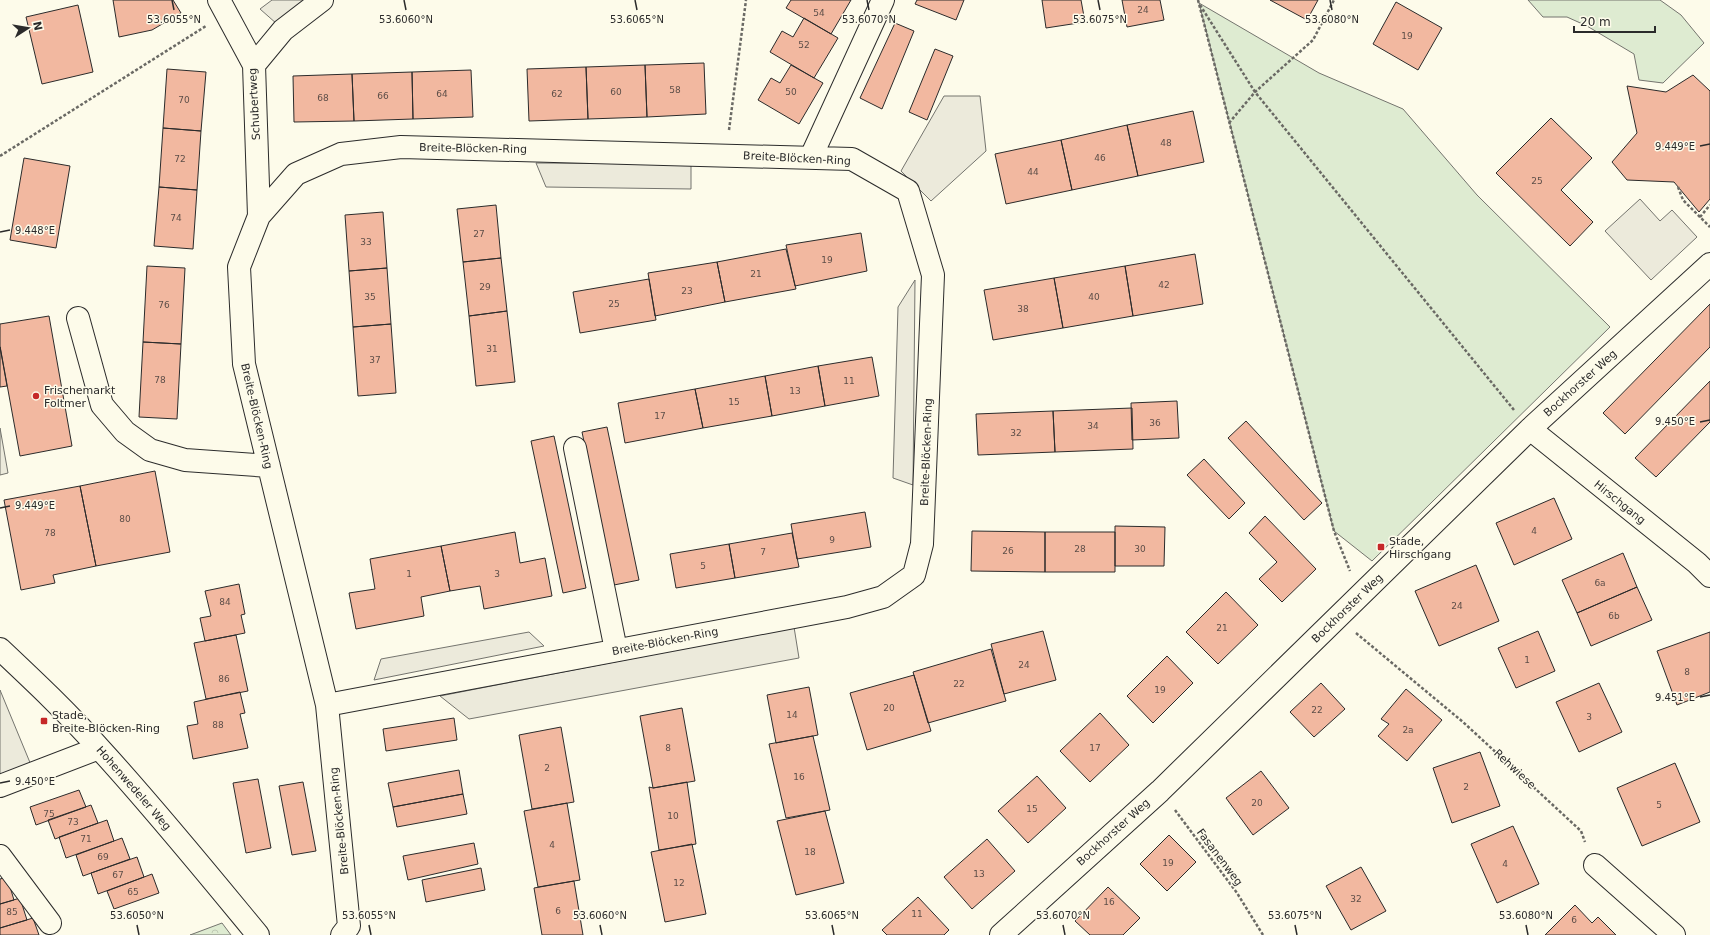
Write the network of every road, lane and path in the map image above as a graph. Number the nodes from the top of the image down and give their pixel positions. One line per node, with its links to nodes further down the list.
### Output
1 (322, 0): 7 (street)
2 (746, 0): 10 (path)
3 (883, 0): 12 (street)
4 (1334, 0): 8 (path)
5 (1198, 1): 8 (path); 9 (path)
6 (222, 7): 7 (street, Schubertweg); 11 (path)
7 (254, 66): 15 (street, Schubertweg)
8 (1255, 92): 9 (path); 20 (path)
9 (1229, 123): 24 (path)
10 (726, 155): 12 (street, Breite-Blöcken-Ring); 15 (street, Breite-Blöcken-Ring)
11 (0, 156)
12 (812, 157): 27 (street, Breite-Blöcken-Ring)
13 (1678, 187): 16 (path)
14 (1710, 204): 16 (path)
15 (259, 216): 22 (street, Breite-Blöcken-Ring)
16 (1700, 217): 17 (path)
17 (1710, 227)
18 (1710, 264): 20 (street, Bockhorster Weg)
19 (78, 318): 22 (street)
20 (1530, 429): 23 (street, Hirschgang); 24 (street, Bockhorster Weg)
21 (575, 448): 27 (street)
22 (269, 466): 28 (street, Breite-Blöcken-Ring)
23 (1710, 576)
24 (1360, 595): 25 (street, Bockhorster Weg)
25 (1338, 618): 31 (street, Bockhorster Weg); 33 (path, Rehwiese)
26 (0, 650): 29 (street, Hohenwedeler Weg)
27 (616, 650): 28 (street, Breite-Blöcken-Ring)
28 (327, 704): 37 (street, Breite-Blöcken-Ring)
29 (100, 748): 30 (street); 36 (street, Hohenwedeler Weg)
30 (0, 786)
31 (1160, 790): 38 (street, Bockhorster Weg); 39 (path, Fasanenweg)
32 (0, 856): 34 (street)
33 (1595, 865): 35 (street)
34 (50, 923)
35 (1665, 932)
36 (258, 935)
37 (342, 935)
38 (1001, 935)
39 (1263, 935)

